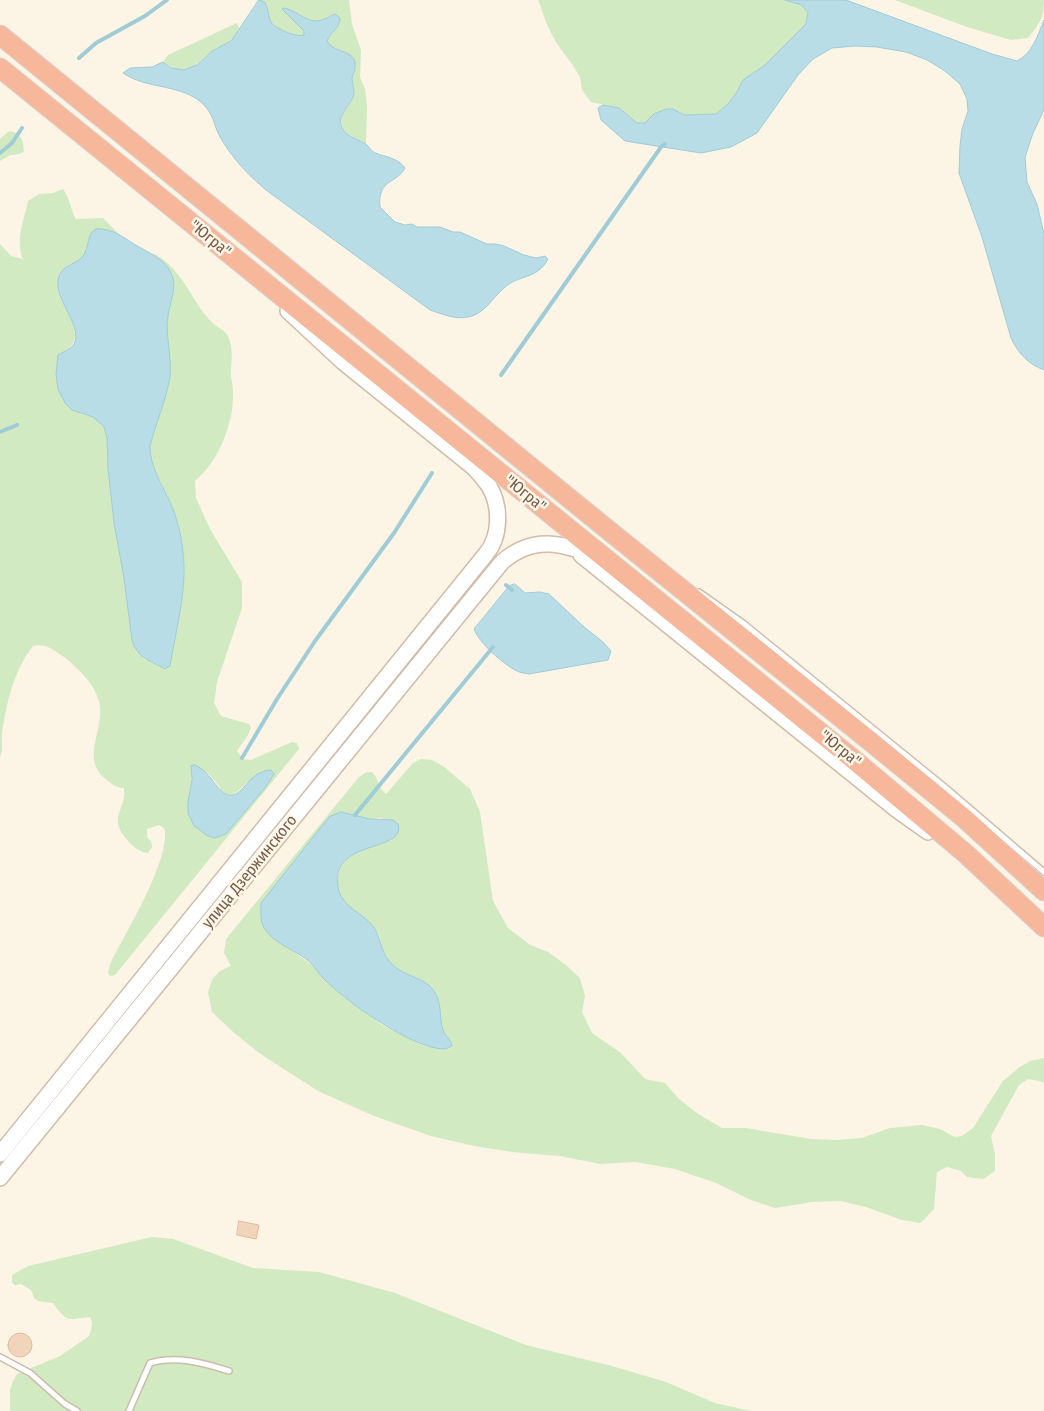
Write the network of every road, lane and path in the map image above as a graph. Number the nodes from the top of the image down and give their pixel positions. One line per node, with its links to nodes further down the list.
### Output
1 (0, 35): 6 (highway, "Югра")
2 (0, 68): 3 (highway, "Югра")
3 (197, 228): 4 (highway, "Югра"); 5 (street)
4 (470, 450): 5 (street); 8 (highway, "Югра")
5 (490, 487): 15 (street, улица Дзержинского)
6 (602, 525): 9 (lane); 13 (highway, "Югра")
7 (570, 547): 8 (street, улица Дзержинского); 11 (street); 16 (street, улица Дзержинского)
8 (604, 558): 11 (highway, "Югра")
9 (672, 573)
10 (695, 589): 12 (lane)
11 (979, 865): 14 (highway, "Югра")
12 (1044, 872)
13 (1044, 891)
14 (1044, 926)
15 (0, 1154)
16 (0, 1178)
17 (0, 1357): 19 (lane)
18 (229, 1371): 20 (lane)
19 (78, 1411)
20 (129, 1411)

